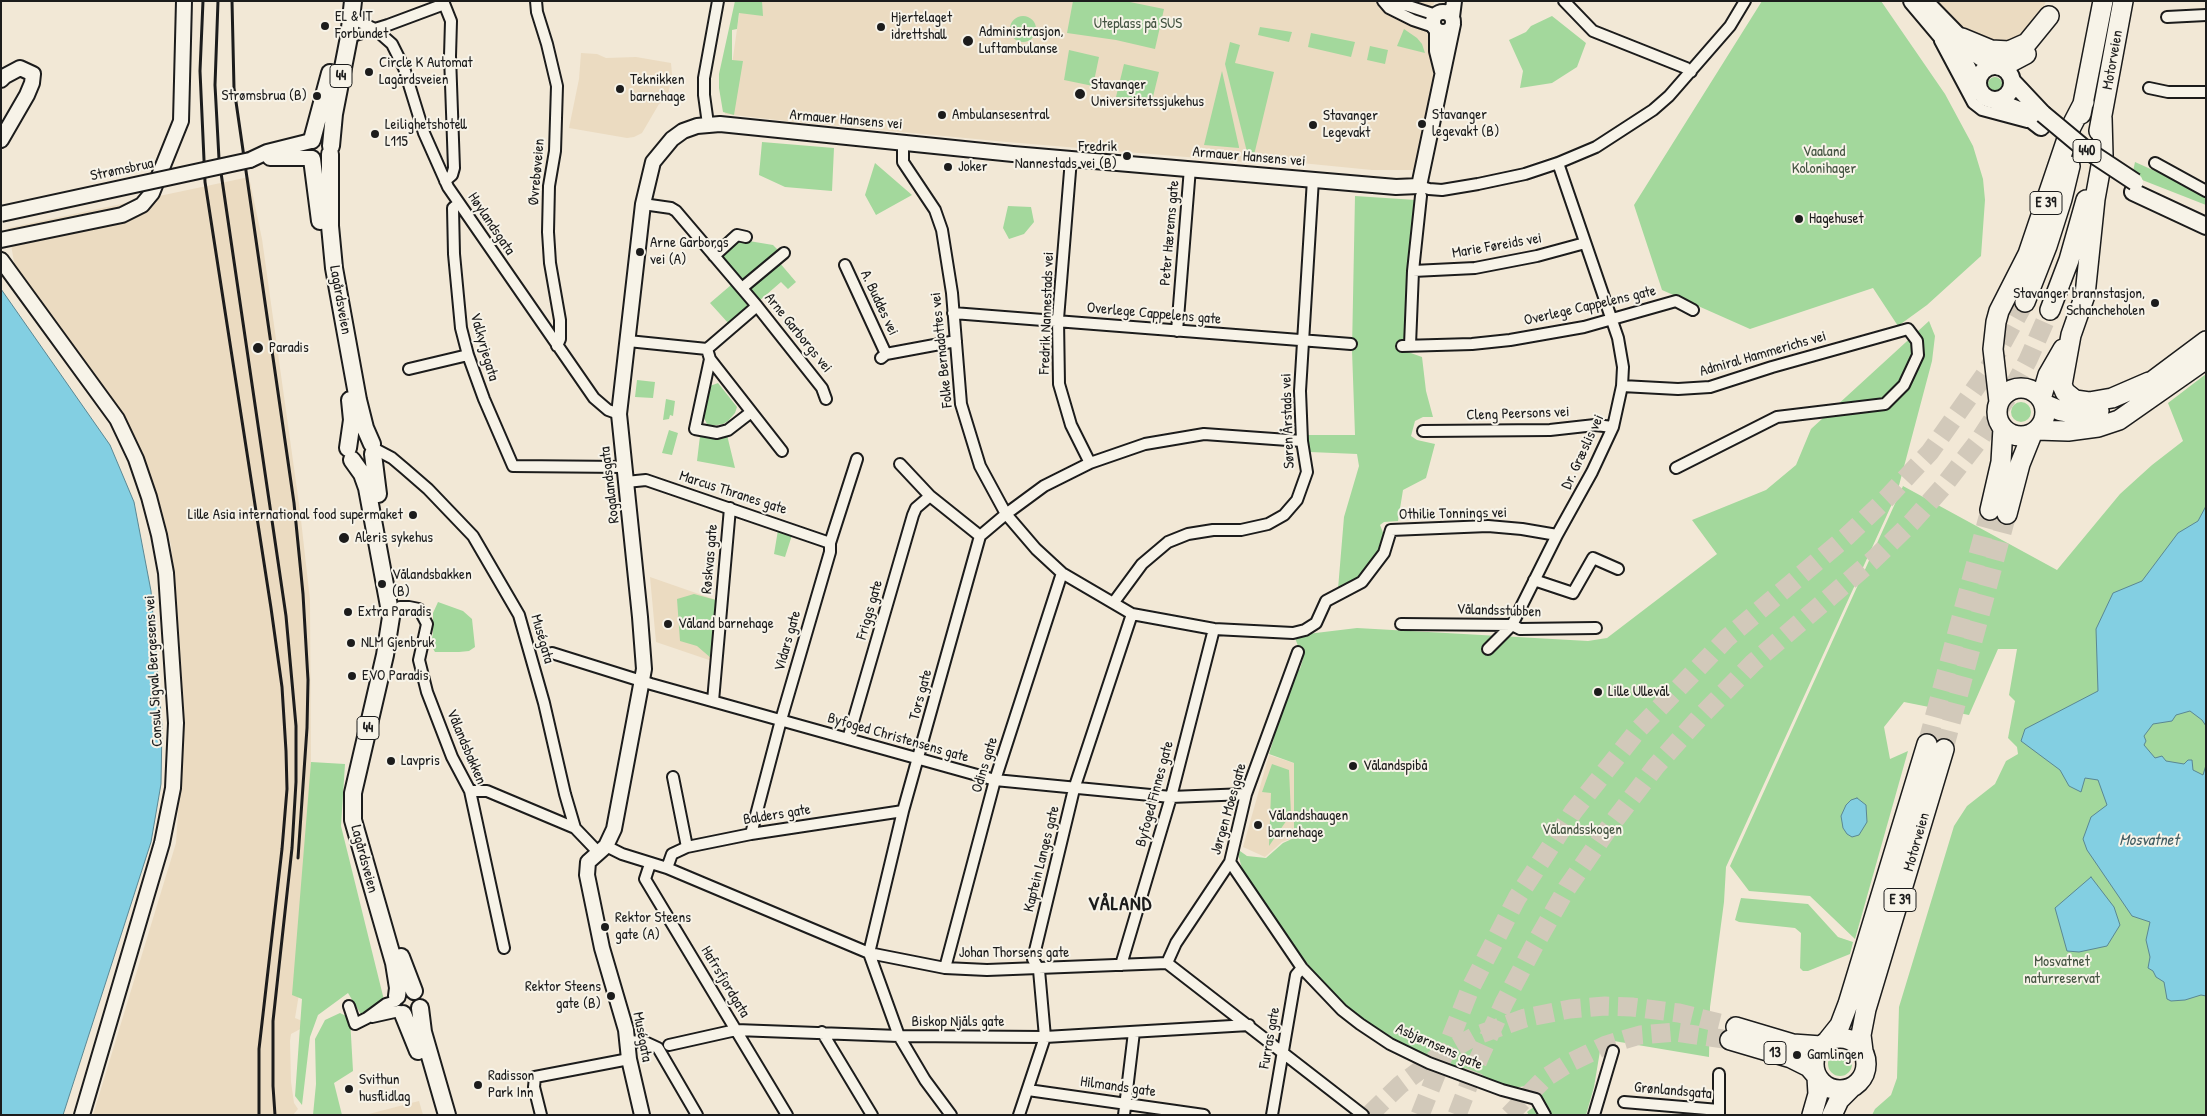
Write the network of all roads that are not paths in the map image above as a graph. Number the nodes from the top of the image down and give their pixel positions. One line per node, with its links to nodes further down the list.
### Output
1 (184, 1): 57 (street)
2 (342, 1): 39 (main road, 44)
3 (353, 1): 19 (main road, Lagårdsveien / 44)
4 (536, 1): 79 (street, Øvrebøveien)
5 (718, 1): 36 (street)
6 (1383, 1): 20 (street)
7 (1393, 1): 20 (street)
8 (1454, 1): 20 (street)
9 (1564, 1): 26 (street)
10 (1745, 1): 26 (street, Armauer Hansens vei)
11 (1912, 1): 21 (main road, 440)
12 (1926, 1): 24 (main road, 440)
13 (2103, 1): 33 (highway, Motorveien / E 39)
14 (2123, 1): 34 (highway, Motorveien / E 39)
15 (443, 2): 22 (street); 49 (street)
16 (2052, 8): 24 (highway); 25 (highway)
17 (2206, 15): 18 (street)
18 (2167, 17)
19 (351, 18): 22 (street, Høylandsgata); 23 (main road, Lagårdsveien / 44)
20 (1442, 18): 50 (street)
21 (1935, 28): 30 (main road, 440); 35 (street, 440)
22 (375, 29): 23 (street); 49 (street, Høylandsgata)
23 (349, 37): 41 (main road, Lagårdsveien / 44)
24 (1962, 38): 25 (main road, 440)
25 (1996, 65): 28 (main road, 440); 30 (main road)
26 (1692, 72): 45 (street, Armauer Hansens vei)
27 (1, 80): 38 (street)
28 (2012, 81): 32 (main road); 35 (main road, 440)
29 (2149, 88): 31 (street)
30 (1978, 89): 32 (main road, 440)
31 (2206, 92)
32 (1993, 100): 35 (main road, 440)
33 (2084, 102): 65 (highway, E 39); 88 (highway, E 39)
34 (2102, 118): 68 (highway, E 39); 73 (highway, E 39)
35 (2042, 120): 55 (main road, 440)
36 (708, 124): 37 (street, Armauer Hansens vei); 40 (street, Armauer Hansens vei)
37 (683, 131): 53 (street, Rogalandsgata)
38 (1, 140)
39 (312, 141): 41 (main road); 42 (street, Strømsbrua); 43 (main road, 44)
40 (903, 142): 44 (street, Armauer Hansens vei); 69 (street, Folke Bernadottes vei)
41 (330, 150): 43 (main road); 96 (main road, Lagårdsveien / 44)
42 (293, 152): 43 (street, Strømsbrua); 54 (street, Strømsbrua, bridge)
43 (312, 158): 98 (main road, Lagårdsveien / 44)
44 (1071, 159): 47 (street, Armauer Hansens vei); 71 (street, Fredrik Nannestads vei)
45 (1558, 163): 50 (street, Armauer Hansens vei); 58 (street, Dr. Græslis vei)
46 (2155, 163): 51 (street)
47 (1190, 168): 48 (street, Armauer Hansens vei); 72 (street, Peter Hærems gate)
48 (1313, 179): 50 (street, Armauer Hansens vei); 74 (street, Søren Årstads vei)
49 (445, 181): 52 (street, Høylandsgata)
50 (1420, 191): 63 (street)
51 (2206, 191)
52 (459, 203): 79 (street, Høylandsgata); 81 (street, Valkyrjegata)
53 (643, 204): 60 (street, Arne Garborgs vei); 76 (street, Rogalandsgata)
54 (1, 214)
55 (2205, 222)
56 (746, 237): 60 (street)
57 (1, 240)
58 (1585, 243): 63 (street, Marie Føreids vei); 70 (street, Dr. Græslis vei)
59 (784, 253): 64 (street, Arne Garborgs vei)
60 (714, 256): 64 (street, Arne Garborgs vei)
61 (1, 260): 175 (street, Consul Sigval Bergesens vei)
62 (845, 265): 77 (street, A. Buddes vei)
63 (1413, 271): 70 (street, Overlege Cappelens gate)
64 (742, 288): 66 (street, Arne Garborgs vei)
65 (2025, 302)
66 (757, 306): 80 (street); 86 (street, Arne Garborgs vei)
67 (1693, 310): 70 (street, Overlege Cappelens gate)
68 (2050, 310)
69 (954, 313): 71 (street, Overlege Cappelens gate); 77 (street, Folke Bernadottes vei)
70 (1611, 319): 85 (street, Dr. Græslis vei)
71 (1058, 320): 72 (street, Overlege Cappelens gate); 100 (street, Fredrik Nannestads vei)
72 (1177, 331): 74 (street, Overlege Cappelens gate)
73 (2071, 335): 84 (highway, E 39); 87 (highway, E 39)
74 (1302, 340): 78 (street, Overlege Cappelens gate); 95 (street, Søren Årstads vei)
75 (2206, 340): 84 (highway, E 39)
76 (628, 341): 80 (street); 90 (street, Rogalandsgata)
77 (956, 341): 107 (street, Folke Bernadottes vei)
78 (1351, 344)
79 (557, 346): 90 (street, Høylandsgata)
80 (709, 354): 89 (street); 89 (street)
81 (468, 355): 83 (street); 102 (street, Valkyrjegata)
82 (2206, 359): 94 (highway)
83 (409, 369)
84 (2148, 382): 87 (highway, E 39)
85 (1622, 386): 91 (street, Dr. Græslis vei); 103 (street, Admiral Hammerichs vei)
86 (826, 399)
87 (2042, 401): 88 (highway, E 39); 94 (highway, E 39)
88 (1999, 402): 92 (highway, E 39)
89 (750, 413): 97 (street)
90 (619, 414): 102 (street, Rogalandsgata)
91 (1613, 426): 93 (street, Cleng Peersons vei); 108 (street, Dr. Græslis vei)
92 (2003, 428): 94 (highway); 94 (highway, E 39)
93 (1423, 431)
94 (2034, 432)
95 (1302, 441): 100 (street); 115 (street, Søren Årstads vei)
96 (373, 449): 98 (main road); 98 (main road); 116 (main road, Lagårdsveien / 44); 137 (street, Muségata)
97 (782, 451)
98 (350, 454): 153 (main road, Lagårdsveien / 44)
99 (857, 459): 110 (street, Vidars gate)
100 (1090, 463): 107 (street)
101 (900, 464): 105 (street)
102 (624, 467): 104 (street, Rogalandsgata)
103 (1676, 468)
104 (626, 482): 106 (street, Marcus Thranes gate); 125 (street, Rogalandsgata)
105 (930, 496): 109 (street); 128 (street, Friggs gate)
106 (730, 508): 110 (street, Marcus Thranes gate); 126 (street, Røskvas gate)
107 (1006, 514): 109 (street); 113 (street, Folke Bernadottes vei)
108 (1557, 535): 111 (street, Othilie Tonnings vei); 114 (street, Dr. Græslis vei)
109 (980, 536): 129 (street, Tors gate)
110 (830, 543): 127 (street, Vidars gate)
111 (1373, 568): 121 (street, Folke Bernadottes vei)
112 (1618, 569): 114 (street)
113 (1062, 573): 115 (street, Folke Bernadottes vei); 131 (street, Odins gate)
114 (1534, 580): 119 (street, Dr. Græslis vei)
115 (1114, 602): 117 (street, Folke Bernadottes vei)
116 (400, 607): 133 (street, Vålandsbakken); 151 (main road, Lagårdsveien / 44)
117 (1132, 614): 121 (street, Folke Bernadottes vei); 132 (street, Kaptein Langes gate)
118 (1401, 624): 119 (street, Vålandsstubben)
119 (1512, 625): 120 (street, Vålandsstubben); 122 (street, Dr. Græslis vei)
120 (1596, 628)
121 (1214, 630): 135 (street, Byfoged Finnes gate)
122 (1488, 648)
123 (1298, 652): 134 (street, Jørgen Moes gate)
124 (552, 653): 125 (street, Byfoged Christensens gate)
125 (642, 680): 126 (street, Byfoged Christensens gate); 140 (street, Rogalandsgata)
126 (713, 701): 127 (street, Byfoged Christensens gate)
127 (780, 720): 128 (street, Byfoged Christensens gate); 138 (street, Vidars gate)
128 (848, 739): 129 (street, Byfoged Christensens gate)
129 (920, 759): 131 (street, Byfoged Christensens gate); 136 (street, Tors gate)
130 (673, 777): 139 (street)
131 (994, 780): 132 (street, Byfoged Christensens gate); 148 (street, Odins gate)
132 (1074, 788): 135 (street, Byfoged Christensens gate); 150 (street, Kaptein Langes gate)
133 (470, 791): 137 (street); 144 (street, Vålandsbakken)
134 (1246, 794): 135 (street, Byfoged Christensens gate); 141 (street, Jørgen Moes gate)
135 (1171, 797): 147 (street, Byfoged Finnes gate)
136 (903, 811): 138 (street, Balders gate); 145 (street, Tors gate)
137 (575, 828): 140 (street, Muségata)
138 (751, 834): 139 (street, Balders gate)
139 (688, 847): 143 (street, Balders gate)
140 (602, 849): 142 (street, Johan Thorsens gate); 161 (street, Muségata)
141 (1230, 862): 146 (street, Jørgen Moes gate); 149 (street, Asbjørnsens gate)
142 (650, 864): 143 (street, Johan Thorsens gate); 156 (street, Hafrsfjordgata)
143 (667, 868): 145 (street, Johan Thorsens gate)
144 (504, 948)
145 (869, 953): 148 (street, Johan Thorsens gate); 159 (street)
146 (1167, 963): 147 (street, Johan Thorsens gate); 155 (street)
147 (1121, 965): 150 (street, Johan Thorsens gate)
148 (945, 968): 150 (street, Johan Thorsens gate)
149 (1302, 968): 164 (street, Furras gate); 189 (street, Asbjørnsens gate)
150 (1039, 970): 160 (street, Kaptein Langes gate)
151 (414, 991): 153 (main road); 154 (main road, 44)
152 (350, 1006): 153 (street)
153 (399, 1006): 154 (main road); 176 (main road, Lagårdsveien / 44)
154 (420, 1008): 177 (main road, 44)
155 (1249, 1025): 158 (street, Biskop Njåls gate); 164 (street)
156 (736, 1030): 157 (street, Biskop Njåls gate); 163 (street, Biskop Njåls gate); 181 (street, Hafrsfjordgata)
157 (822, 1032): 159 (street, Biskop Njåls gate); 182 (street)
158 (1134, 1032): 160 (street, Biskop Njåls gate); 173 (street)
159 (899, 1036): 160 (street, Biskop Njåls gate); 183 (street)
160 (1046, 1037): 171 (street, Kaptein Langes gate)
161 (627, 1041): 167 (street, Muségata); 180 (street)
162 (1824, 1043): 166 (highway); 166 (highway, Motorveien / E 39); 169 (highway, E 39); 169 (highway, 13)
163 (669, 1046)
164 (1282, 1051): 187 (street, Furras gate); 188 (street)
165 (1613, 1051): 190 (street)
166 (1863, 1051): 170 (highway, E 39)
167 (629, 1059): 178 (street); 179 (street, Muségata)
168 (1719, 1074): 174 (street)
169 (1816, 1075): 170 (highway); 191 (highway, E 39)
170 (1851, 1088): 192 (highway, E 39)
171 (1028, 1090): 173 (street, Hilmands gate); 184 (street, Kaptein Langes gate)
172 (1624, 1102): 174 (street, Grønlandsgata)
173 (1125, 1103): 185 (street); 186 (street, Hilmands gate)
174 (1719, 1112)
175 (82, 1115)
176 (436, 1115)
177 (447, 1115)
178 (541, 1115)
179 (642, 1115)
180 (697, 1115)
181 (787, 1115)
182 (872, 1115)
183 (952, 1115)
184 (1019, 1115)
185 (1124, 1115)
186 (1204, 1115)
187 (1272, 1115)
188 (1363, 1115)
189 (1544, 1115)
190 (1594, 1115)
191 (1812, 1115)
192 (1832, 1115)

